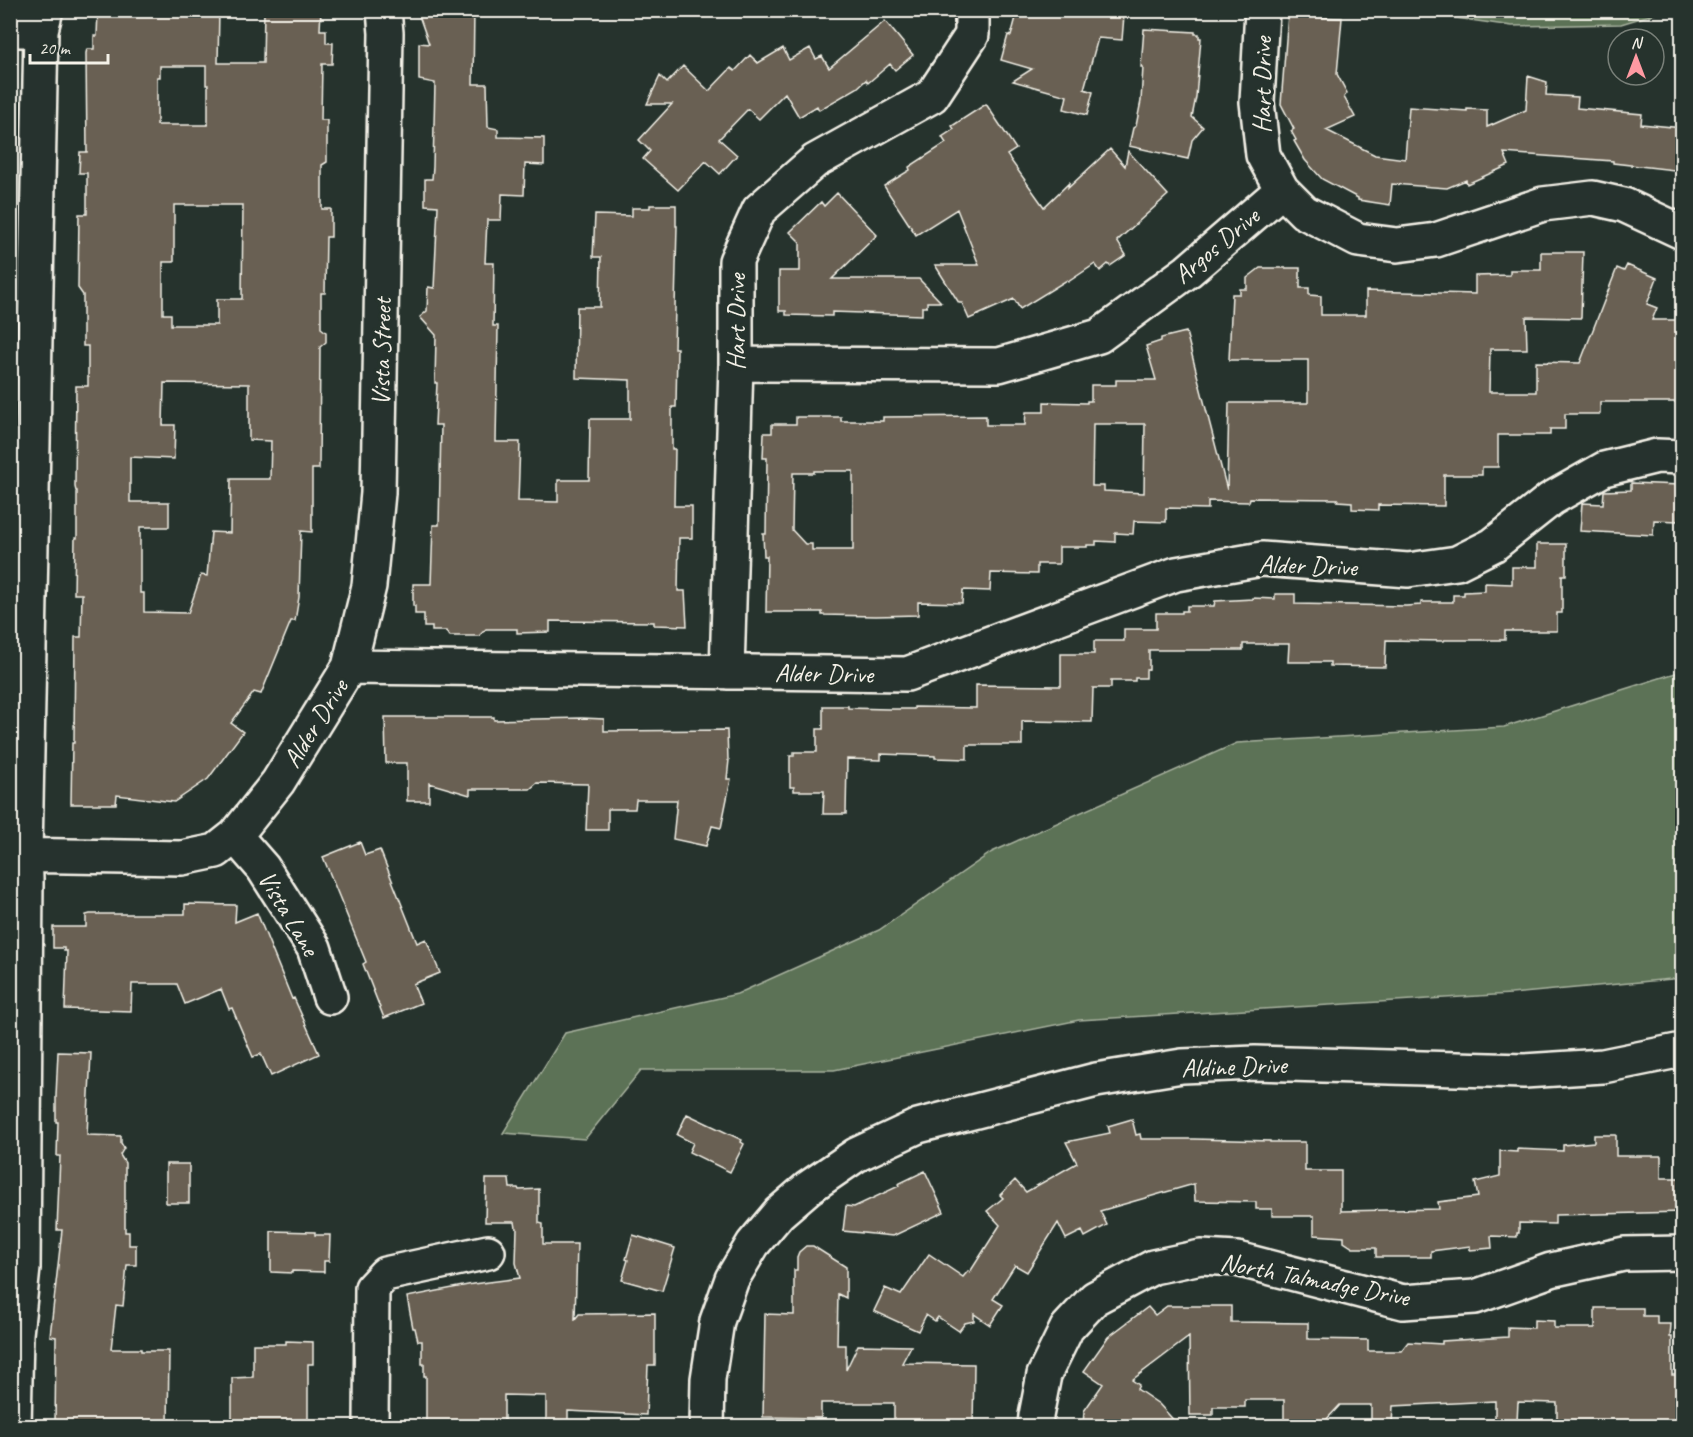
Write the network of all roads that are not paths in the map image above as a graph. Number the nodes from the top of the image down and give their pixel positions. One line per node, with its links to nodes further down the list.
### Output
1 (972, 10): 7 (street, Hart Drive)
2 (1262, 10): 5 (street, Hart Drive)
3 (385, 22): 9 (street, Vista Street)
4 (33, 24): 12 (street)
5 (1282, 190): 6 (street, Argos Drive); 7 (street, Argos Drive)
6 (1683, 232)
7 (736, 364): 10 (street, Hart Drive)
8 (1683, 458): 10 (street, Alder Drive)
9 (349, 668): 10 (street, Alder Drive); 11 (street, Alder Drive)
10 (727, 672)
11 (235, 836): 12 (street, Alder Drive); 13 (street, Vista Lane)
12 (18, 855): 17 (street)
13 (330, 997)
14 (1683, 1050): 19 (street, Aldine Drive)
15 (488, 1252): 18 (street)
16 (1683, 1253): 20 (street, North Talmadge Drive)
17 (14, 1426)
18 (371, 1426)
19 (707, 1426)
20 (1035, 1426)

